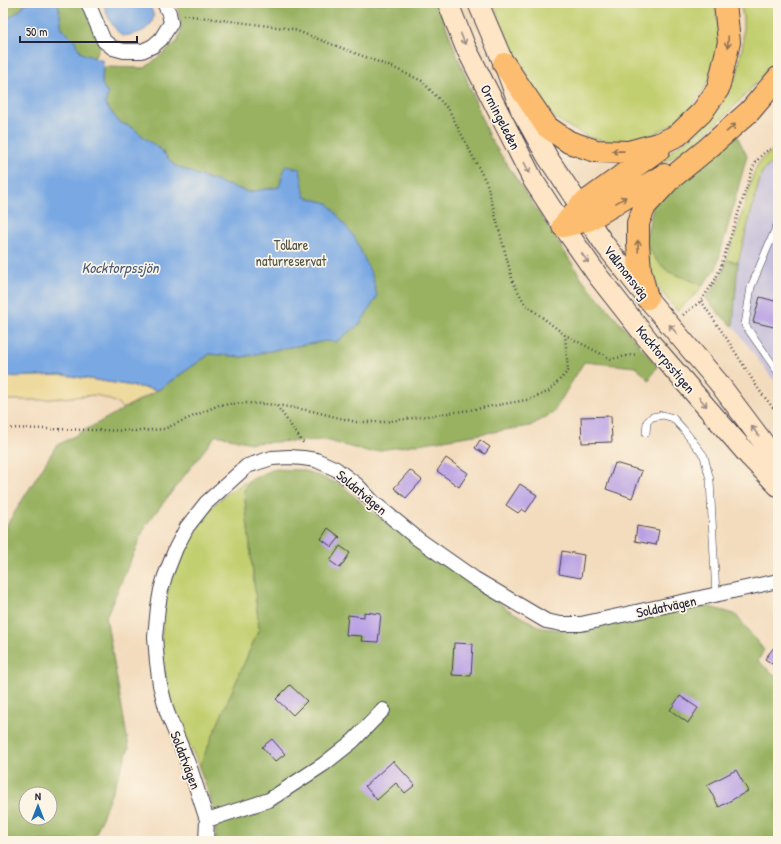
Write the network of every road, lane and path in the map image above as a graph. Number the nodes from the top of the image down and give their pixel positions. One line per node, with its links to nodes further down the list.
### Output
1 (88, 3): 5 (street)
2 (448, 3): 13 (main road, Ormingeleden, one-way to 13)
3 (478, 3): 6 (main road, Ormingeleden)
4 (725, 3): 8 (highway, one-way to 8)
5 (166, 8): 17 (path)
6 (504, 64): 8 (highway, one-way to 6); 11 (main road, Vallmonsväg)
7 (778, 78): 10 (highway, one-way to 7)
8 (678, 135): 11 (highway)
9 (778, 146): 15 (path)
10 (707, 149): 11 (highway, one-way to 10); 14 (highway, one-way to 10)
11 (584, 213): 13 (highway); 14 (main road, Vallmonsväg)
12 (778, 223): 19 (lane)
13 (563, 226): 26 (main road, Kocktorpsstigen, one-way to 26)
14 (647, 298): 25 (main road, Vallmonsväg, one-way to 14)
15 (701, 301): 16 (path); 21 (path)
16 (680, 317)
17 (565, 335): 18 (path); 20 (path)
18 (640, 354)
19 (778, 372)
20 (277, 405): 22 (path); 24 (path)
21 (778, 414)
22 (3, 428)
23 (646, 433): 28 (lane)
24 (316, 460): 28 (street, Soldatvägen); 30 (street, Soldatvägen)
25 (778, 462)
26 (778, 486)
27 (778, 582): 28 (street, Soldatvägen)
28 (716, 595)
29 (383, 710): 30 (street)
30 (207, 820): 31 (street, Soldatvägen)
31 (206, 841)

